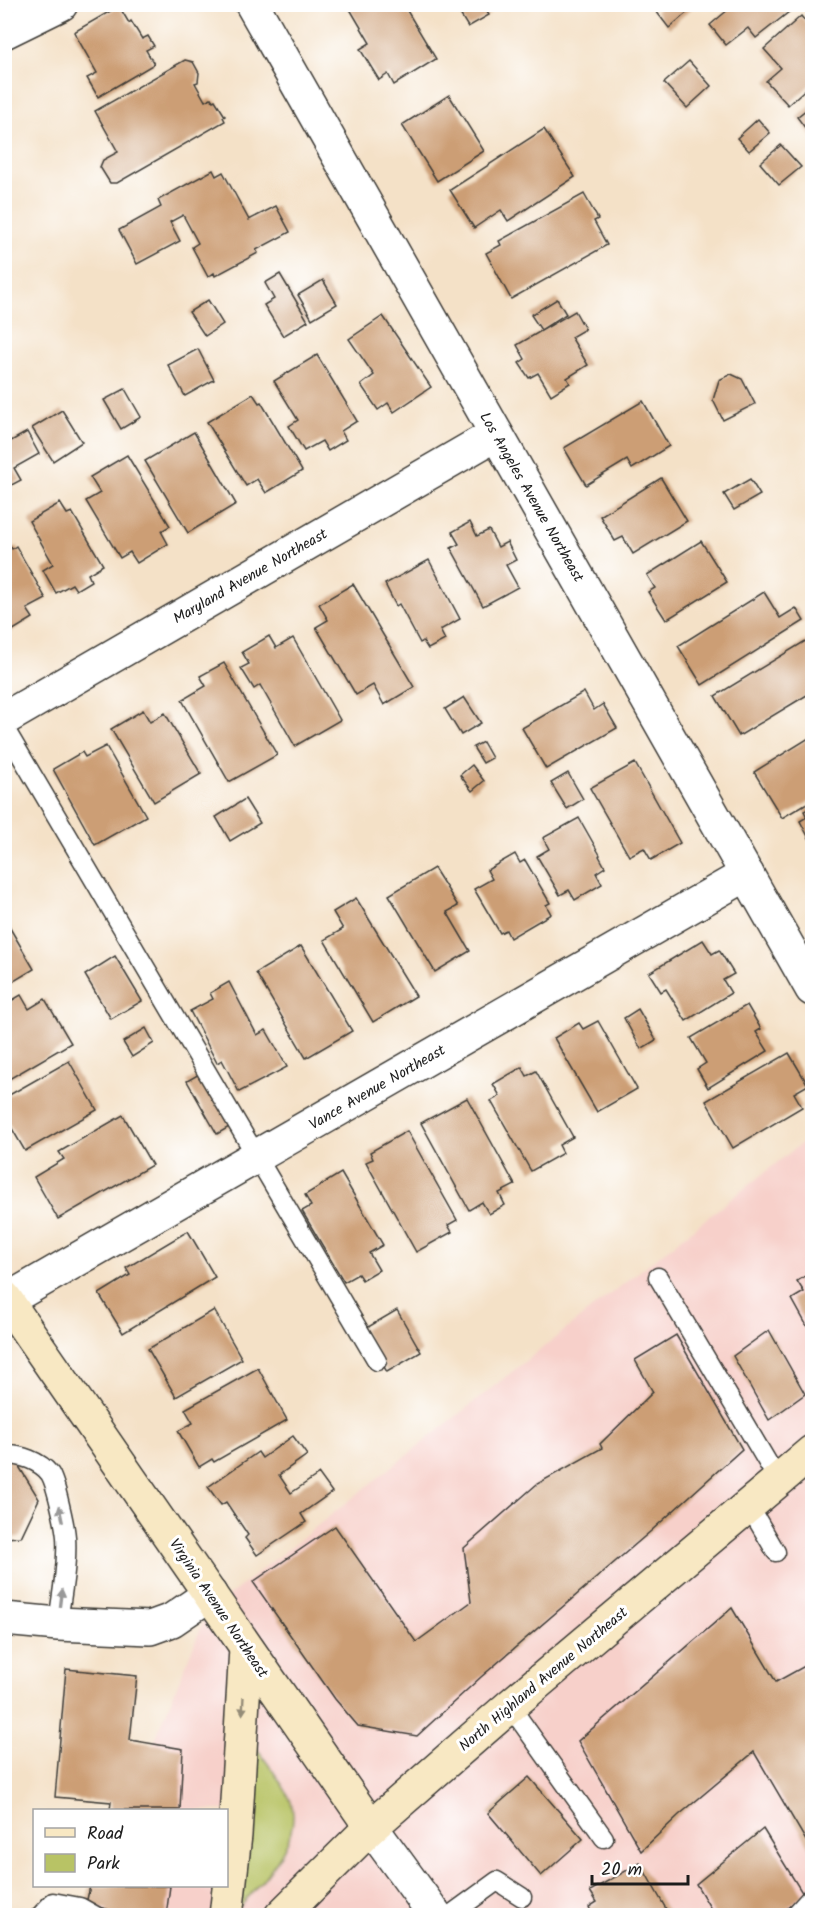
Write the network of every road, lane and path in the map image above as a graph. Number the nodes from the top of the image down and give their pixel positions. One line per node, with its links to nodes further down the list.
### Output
1 (61, 4): 3 (street)
2 (252, 4): 4 (street, Los Angeles Avenue Northeast)
3 (4, 32)
4 (496, 434): 5 (street, Maryland Avenue Northeast); 7 (street, Los Angeles Avenue Northeast)
5 (4, 718)
6 (4, 727): 9 (lane)
7 (747, 874): 8 (street, Los Angeles Avenue Northeast); 9 (street, Vance Avenue Northeast)
8 (813, 989)
9 (256, 1157): 11 (street, Vance Avenue Northeast); 12 (lane)
10 (658, 1277): 15 (lane)
11 (6, 1299): 18 (street, Virginia Avenue Northeast)
12 (377, 1361)
13 (4, 1455): 20 (lane, one-way to 13)
14 (810, 1458): 15 (street, North Highland Avenue Northeast)
15 (778, 1480): 16 (street, North Highland Avenue Northeast)
16 (749, 1506): 17 (lane); 22 (street, North Highland Avenue Northeast)
17 (776, 1552)
18 (210, 1594): 20 (street); 21 (street, Virginia Avenue Northeast)
19 (4, 1619): 20 (street)
20 (58, 1624)
21 (246, 1648): 23 (street, Virginia Avenue Northeast); 29 (street, one-way to 29)
22 (510, 1706): 23 (street, North Highland Avenue Northeast); 24 (lane)
23 (371, 1827): 30 (street, North Highland Avenue Northeast); 31 (street, Virginia Avenue Northeast)
24 (604, 1838)
25 (813, 1896): 33 (lane)
26 (522, 1897): 32 (lane)
27 (40, 1916): 28 (lane)
28 (96, 1916)
29 (226, 1916)
30 (281, 1916)
31 (436, 1916)
32 (449, 1916)
33 (795, 1916)

